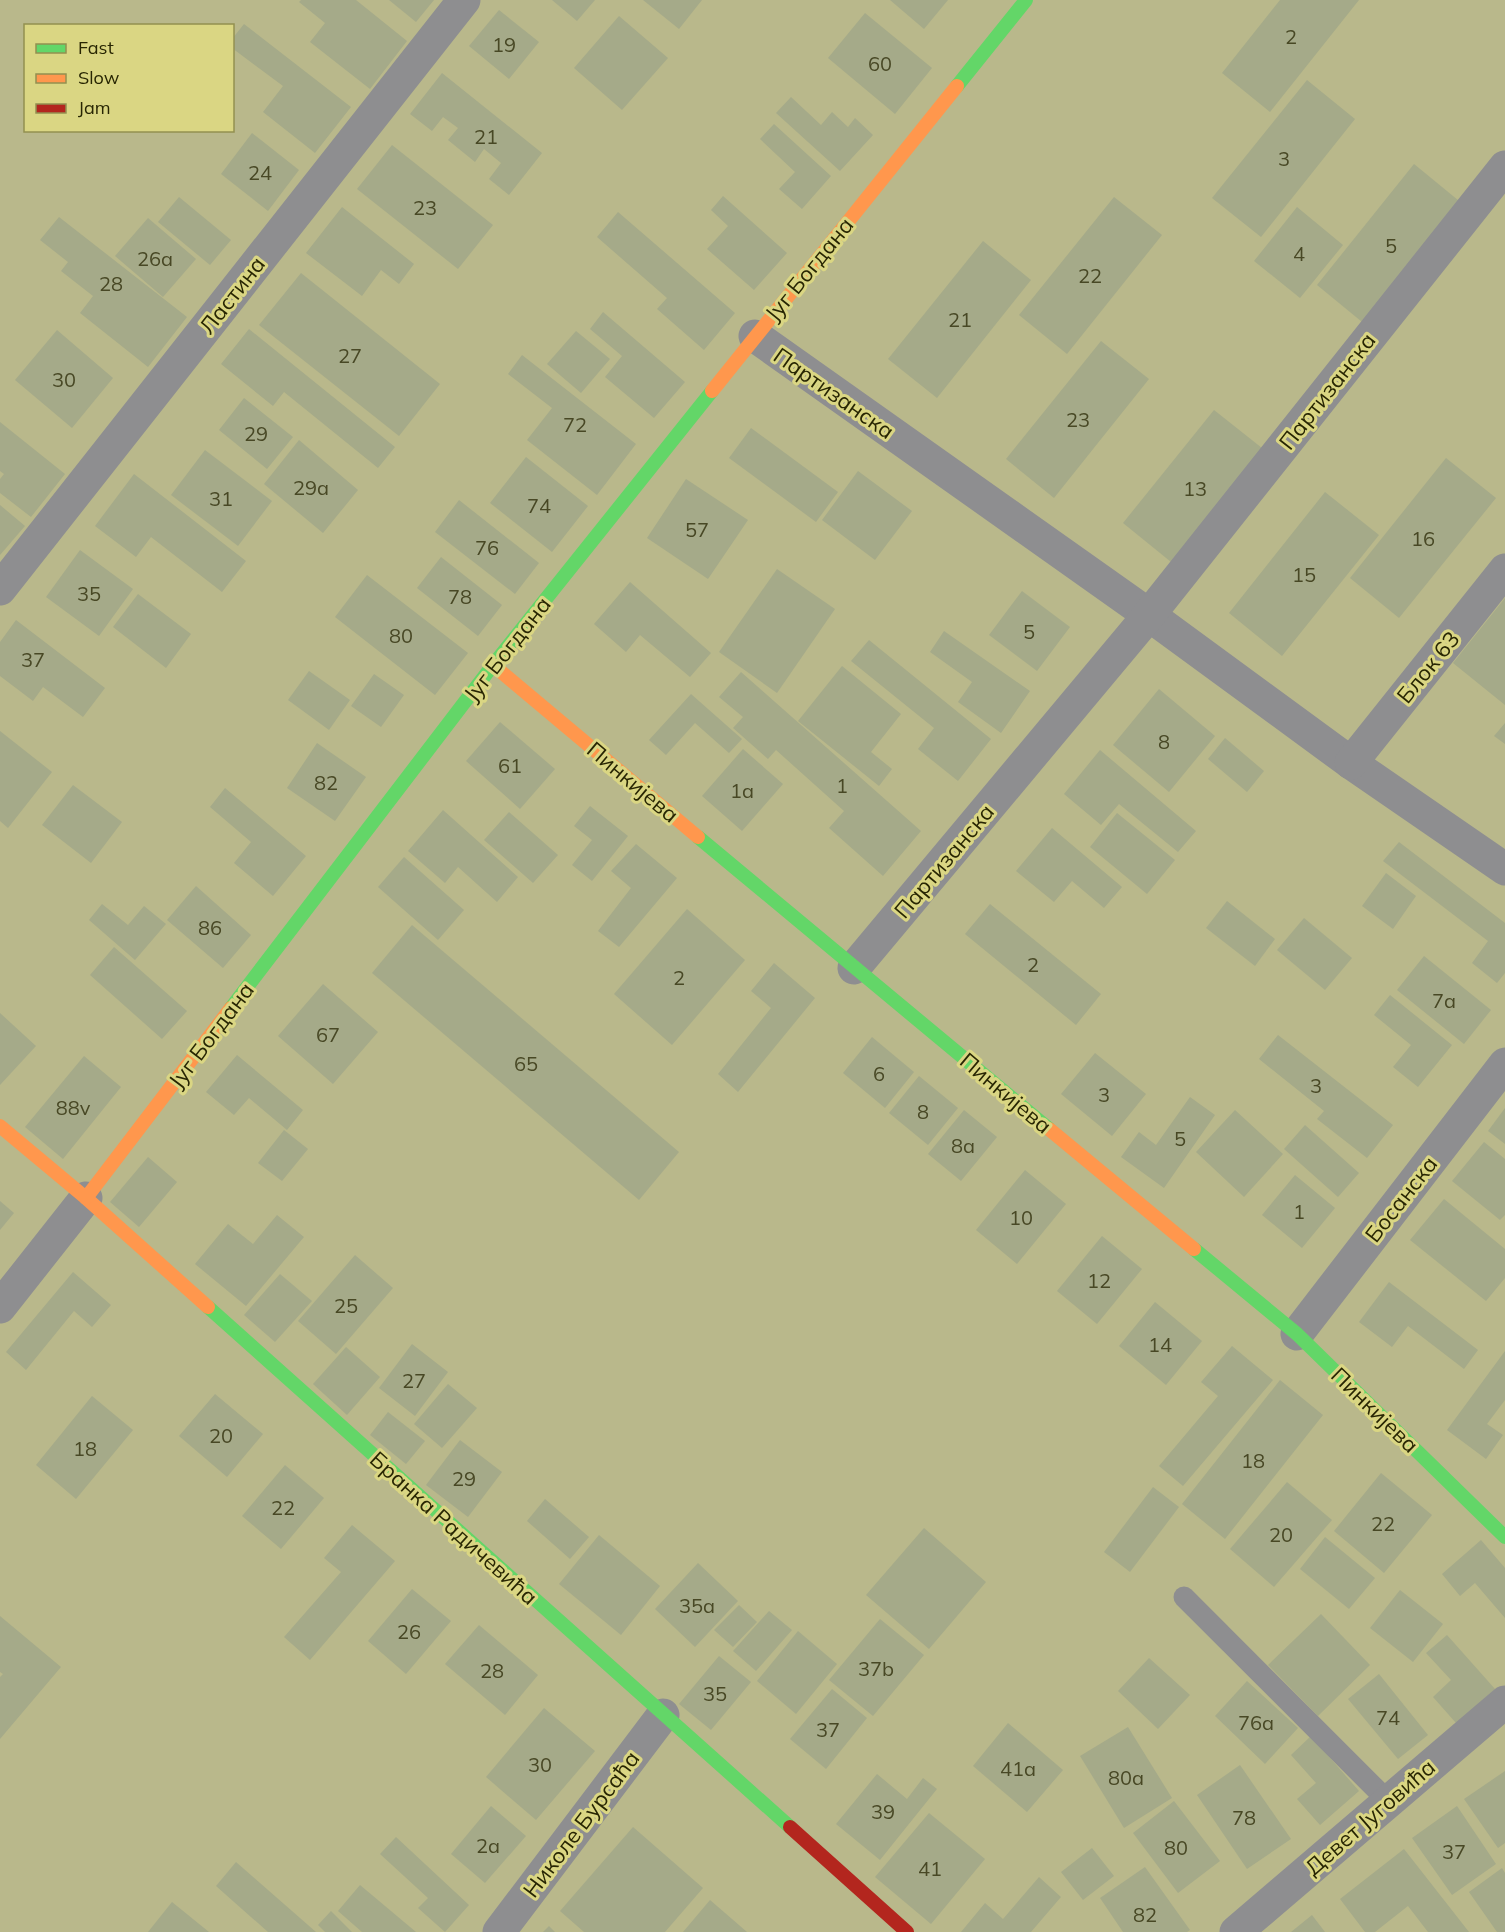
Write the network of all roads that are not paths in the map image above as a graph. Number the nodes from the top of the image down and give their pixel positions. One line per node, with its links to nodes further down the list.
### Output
1 (464, 0): 6 (street, Ластина)
2 (1026, 0): 4 (street, Југ Богдана)
3 (1505, 167): 7 (street, Партизанска)
4 (755, 336): 7 (street, Партизанска); 8 (street, Југ Богдана)
5 (1505, 570): 9 (street, Блок 63)
6 (0, 589)
7 (1149, 615): 9 (street, Партизанска); 11 (street, Партизанска)
8 (493, 665): 11 (street, Пинкијева); 14 (street, Југ Богдана)
9 (1351, 763): 10 (street, Партизанска)
10 (1505, 868)
11 (854, 968): 16 (street, Пинкијева)
12 (1505, 1064): 16 (street, Босанска)
13 (0, 1126): 14 (street, Бранка Радичевића)
14 (86, 1198): 15 (street, Југ Богдана); 20 (street, Бранка Радичевића)
15 (0, 1307)
16 (1297, 1334): 17 (street, Пинкијева)
17 (1505, 1537)
18 (1184, 1597): 21 (lane)
19 (1505, 1702): 21 (street, Девет Југовића)
20 (663, 1715): 22 (street, Николе Бурсаћа); 23 (street, Бранка Радичевића)
21 (1388, 1801): 24 (street, Девет Југовића)
22 (499, 1932)
23 (907, 1932)
24 (1236, 1932)

